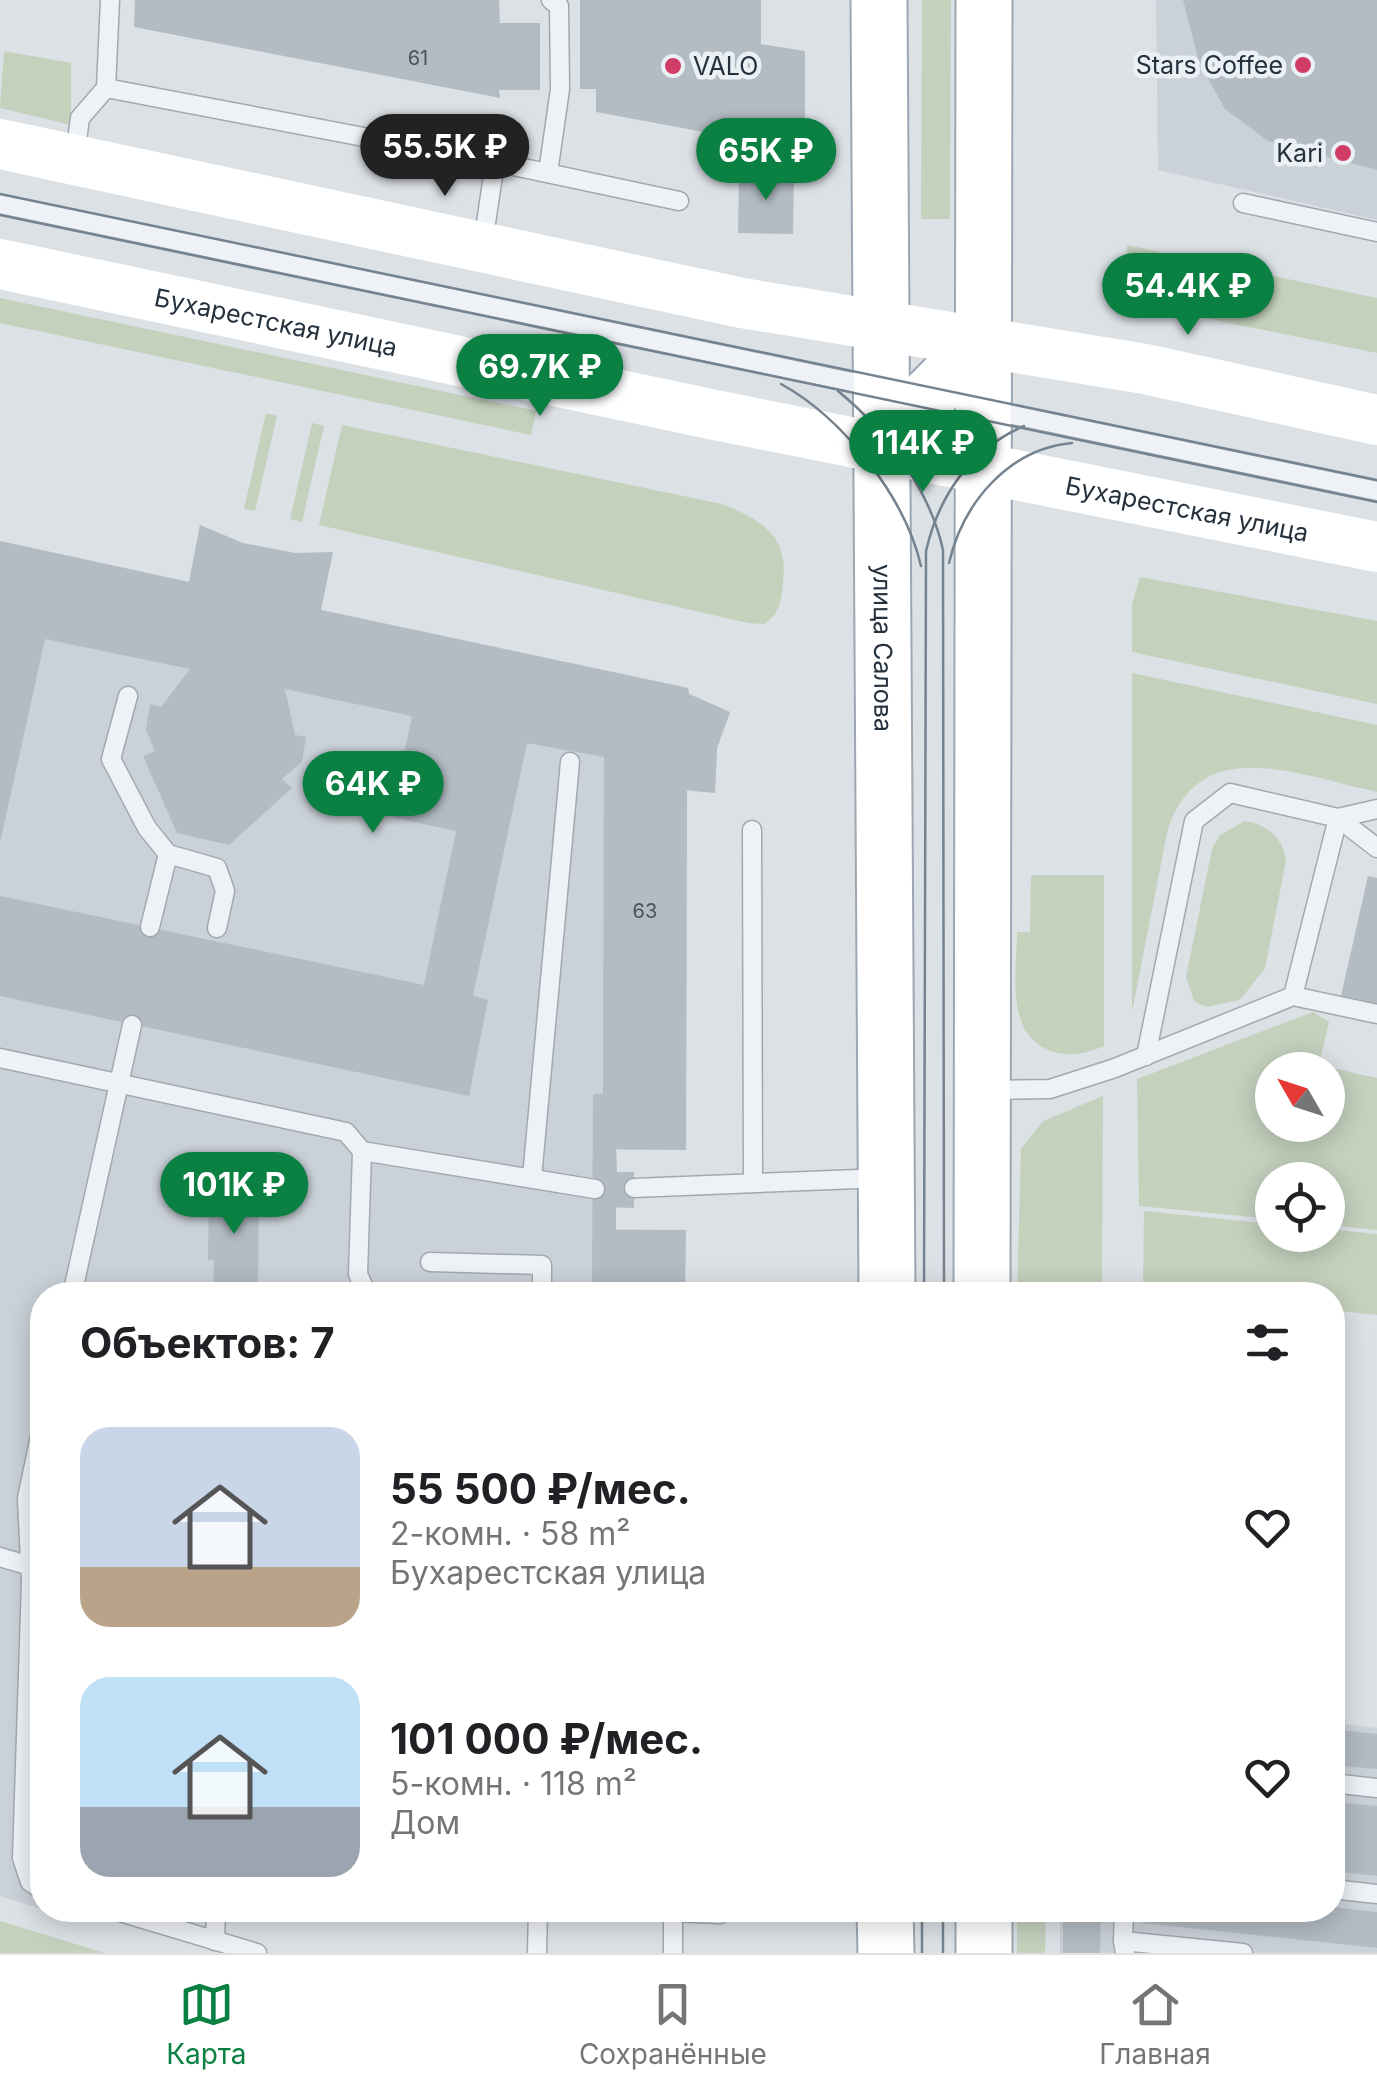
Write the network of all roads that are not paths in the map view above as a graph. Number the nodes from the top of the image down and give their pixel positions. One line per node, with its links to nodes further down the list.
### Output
1 (110, 0): 5 (lane)
2 (551, 0): 9 (lane)
3 (879, 0): 16 (main road, улица Салова)
4 (984, 0): 17 (main road, улица Салова)
5 (106, 88): 7 (lane); 8 (lane)
6 (0, 144): 7 (main road)
7 (74, 160): 14 (main road)
8 (495, 162): 9 (lane); 14 (lane)
9 (548, 173): 10 (lane)
10 (679, 201)
11 (1243, 203): 13 (lane)
12 (0, 204): 18 (lane)
13 (1377, 232)
14 (482, 248): 16 (main road)
15 (0, 264): 20 (main road, Бухарестская улица)
16 (878, 323): 17 (main road); 18 (main road, улица Салова)
17 (982, 342): 18 (main road, улица Салова); 19 (main road)
18 (929, 397): 20 (main road, улица Салова); 21 (main road, улица Салова); 22 (lane)
19 (1377, 420)
20 (879, 446): 21 (main road, Бухарестская улица); 42 (main road, улица Салова)
21 (982, 466): 23 (main road, Бухарестская улица); 39 (main road, улица Салова)
22 (1377, 491)
23 (1377, 547)
24 (128, 696): 30 (lane)
25 (570, 762): 41 (lane)
26 (1377, 809): 27 (lane)
27 (1338, 818): 29 (lane); 33 (lane); 36 (lane)
28 (752, 830): 43 (lane)
29 (1377, 848)
30 (168, 854): 31 (lane); 32 (lane)
31 (150, 927)
32 (217, 928)
33 (1293, 996): 34 (lane); 36 (lane)
34 (1377, 1014)
35 (132, 1025): 38 (lane)
36 (1146, 1056): 39 (lane)
37 (0, 1058): 38 (lane)
38 (118, 1083): 40 (lane); 47 (lane)
39 (982, 1090): 51 (main road, улица Салова)
40 (362, 1151): 41 (lane); 48 (lane)
41 (532, 1178): 45 (lane)
42 (888, 1178): 43 (lane); 50 (main road, улица Салова)
43 (752, 1183): 44 (lane)
44 (634, 1188)
45 (595, 1189)
46 (430, 1262): 49 (lane)
47 (75, 1282)
48 (361, 1282)
49 (542, 1282)
50 (887, 1282)
51 (982, 1282)
52 (30, 1484): 54 (lane)
53 (0, 1557): 54 (lane)
54 (30, 1566)
55 (30, 1722): 58 (lane)
56 (1345, 1784): 57 (lane)
57 (1377, 1788)
58 (30, 1882)
59 (1345, 1890): 60 (lane)
60 (1377, 1894)
61 (154, 1922): 67 (lane)
62 (216, 1922): 67 (lane)
63 (538, 1922): 70 (lane)
64 (673, 1922): 71 (lane)
65 (885, 1922): 72 (main road)
66 (984, 1922): 73 (main road)
67 (215, 1940): 69 (lane)
68 (1124, 1947): 74 (lane)
69 (257, 1953)
70 (537, 1953)
71 (673, 1953)
72 (886, 1953)
73 (984, 1953)
74 (1243, 1953)

